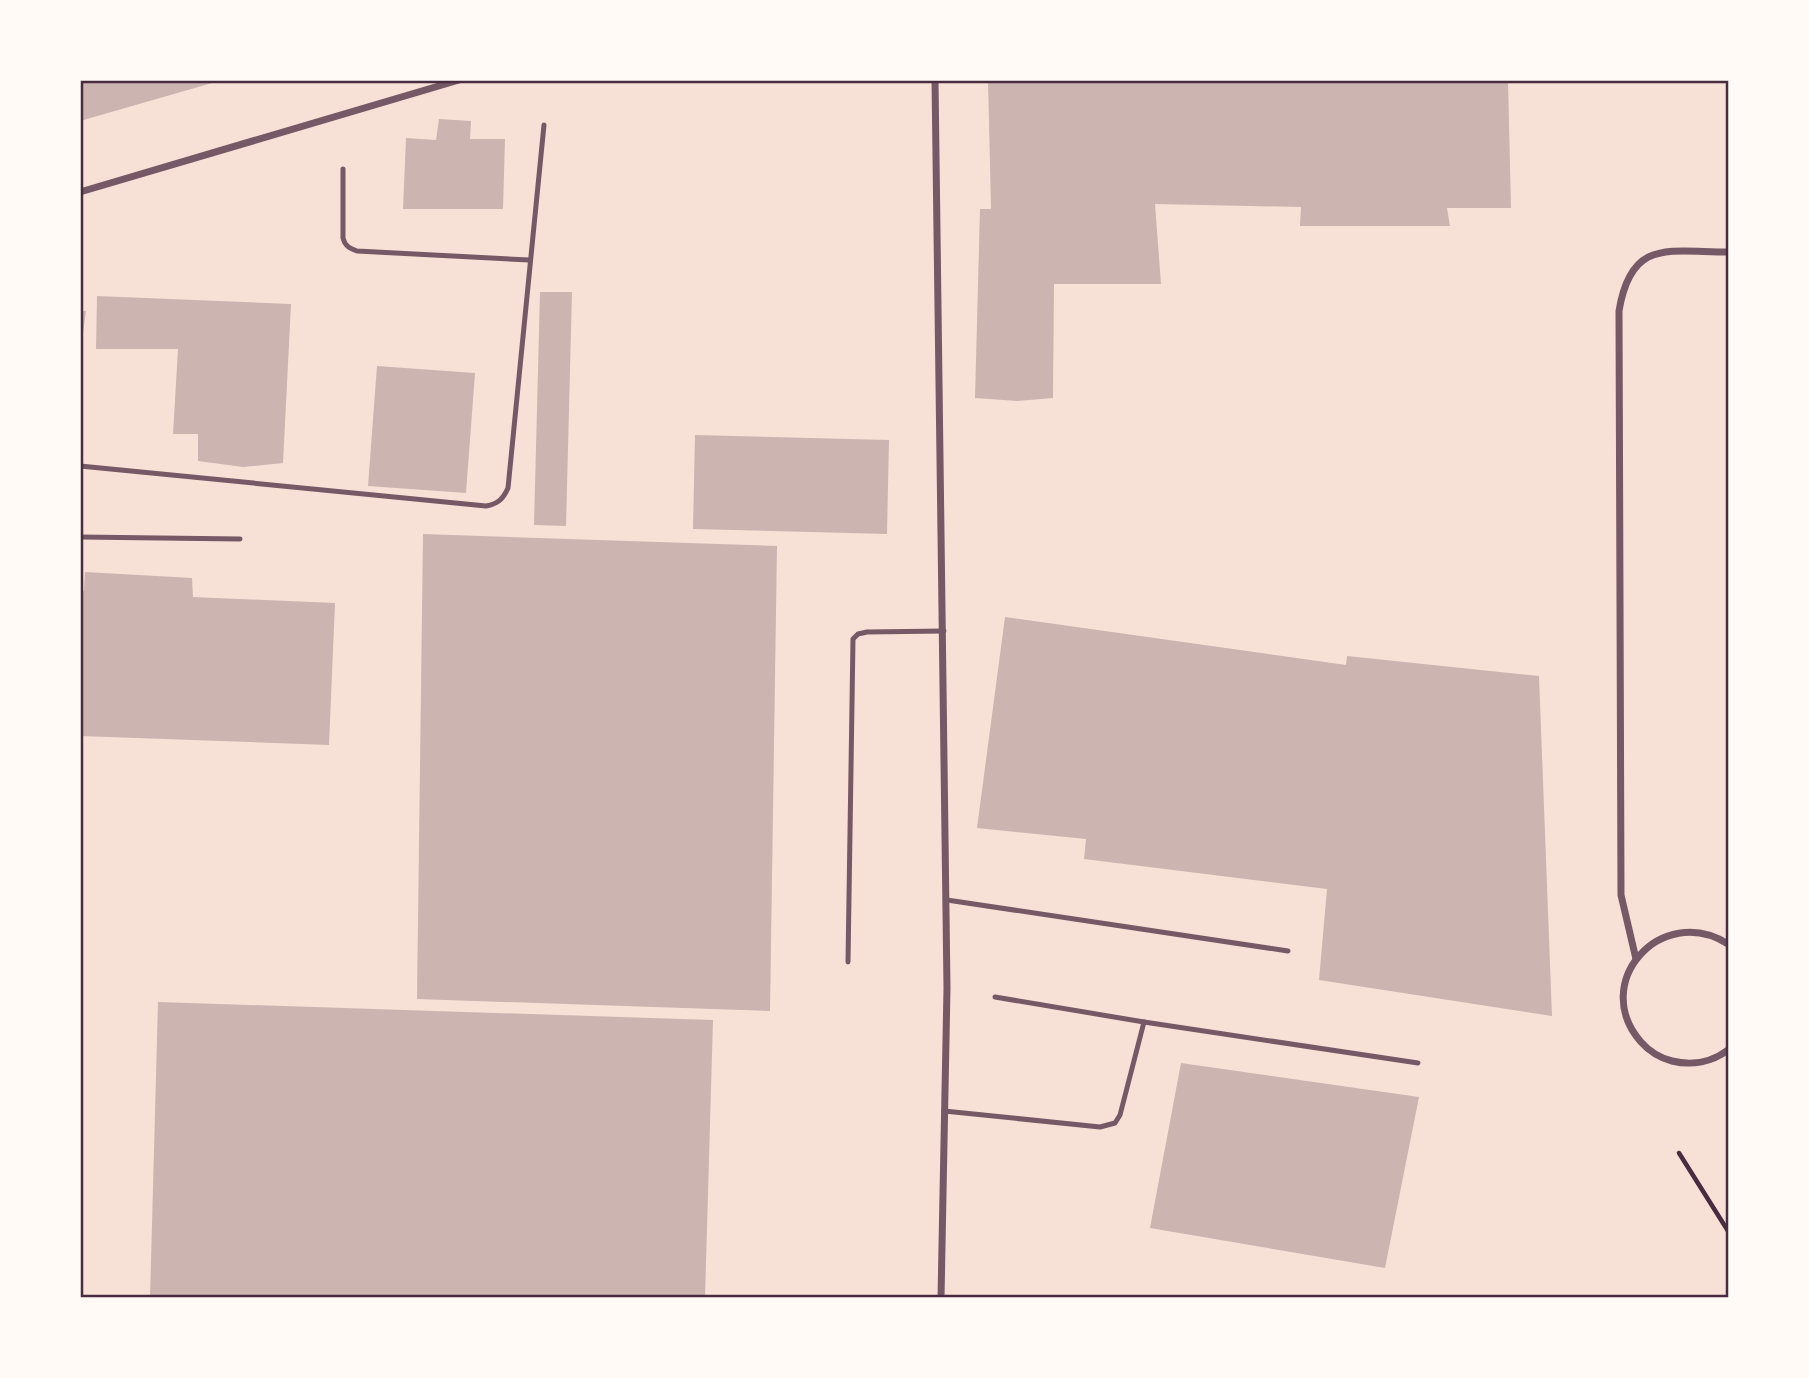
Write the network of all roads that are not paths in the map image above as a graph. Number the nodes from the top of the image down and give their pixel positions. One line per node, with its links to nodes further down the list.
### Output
1 (459, 80): 5 (street)
2 (934, 80): 11 (street)
3 (544, 125): 7 (lane)
4 (343, 169): 7 (lane)
5 (80, 192)
6 (1728, 252): 15 (street)
7 (529, 260): 8 (lane)
8 (80, 466)
9 (80, 537): 10 (lane)
10 (240, 539)
11 (944, 631): 12 (street); 16 (lane)
12 (947, 900): 14 (lane); 21 (street)
13 (1728, 944): 15 (street)
14 (1288, 951)
15 (1636, 959): 19 (street)
16 (848, 962)
17 (995, 996): 18 (lane)
18 (1144, 1022): 20 (lane); 21 (lane)
19 (1728, 1050)
20 (1418, 1063)
21 (944, 1111): 22 (street)
22 (941, 1297)

